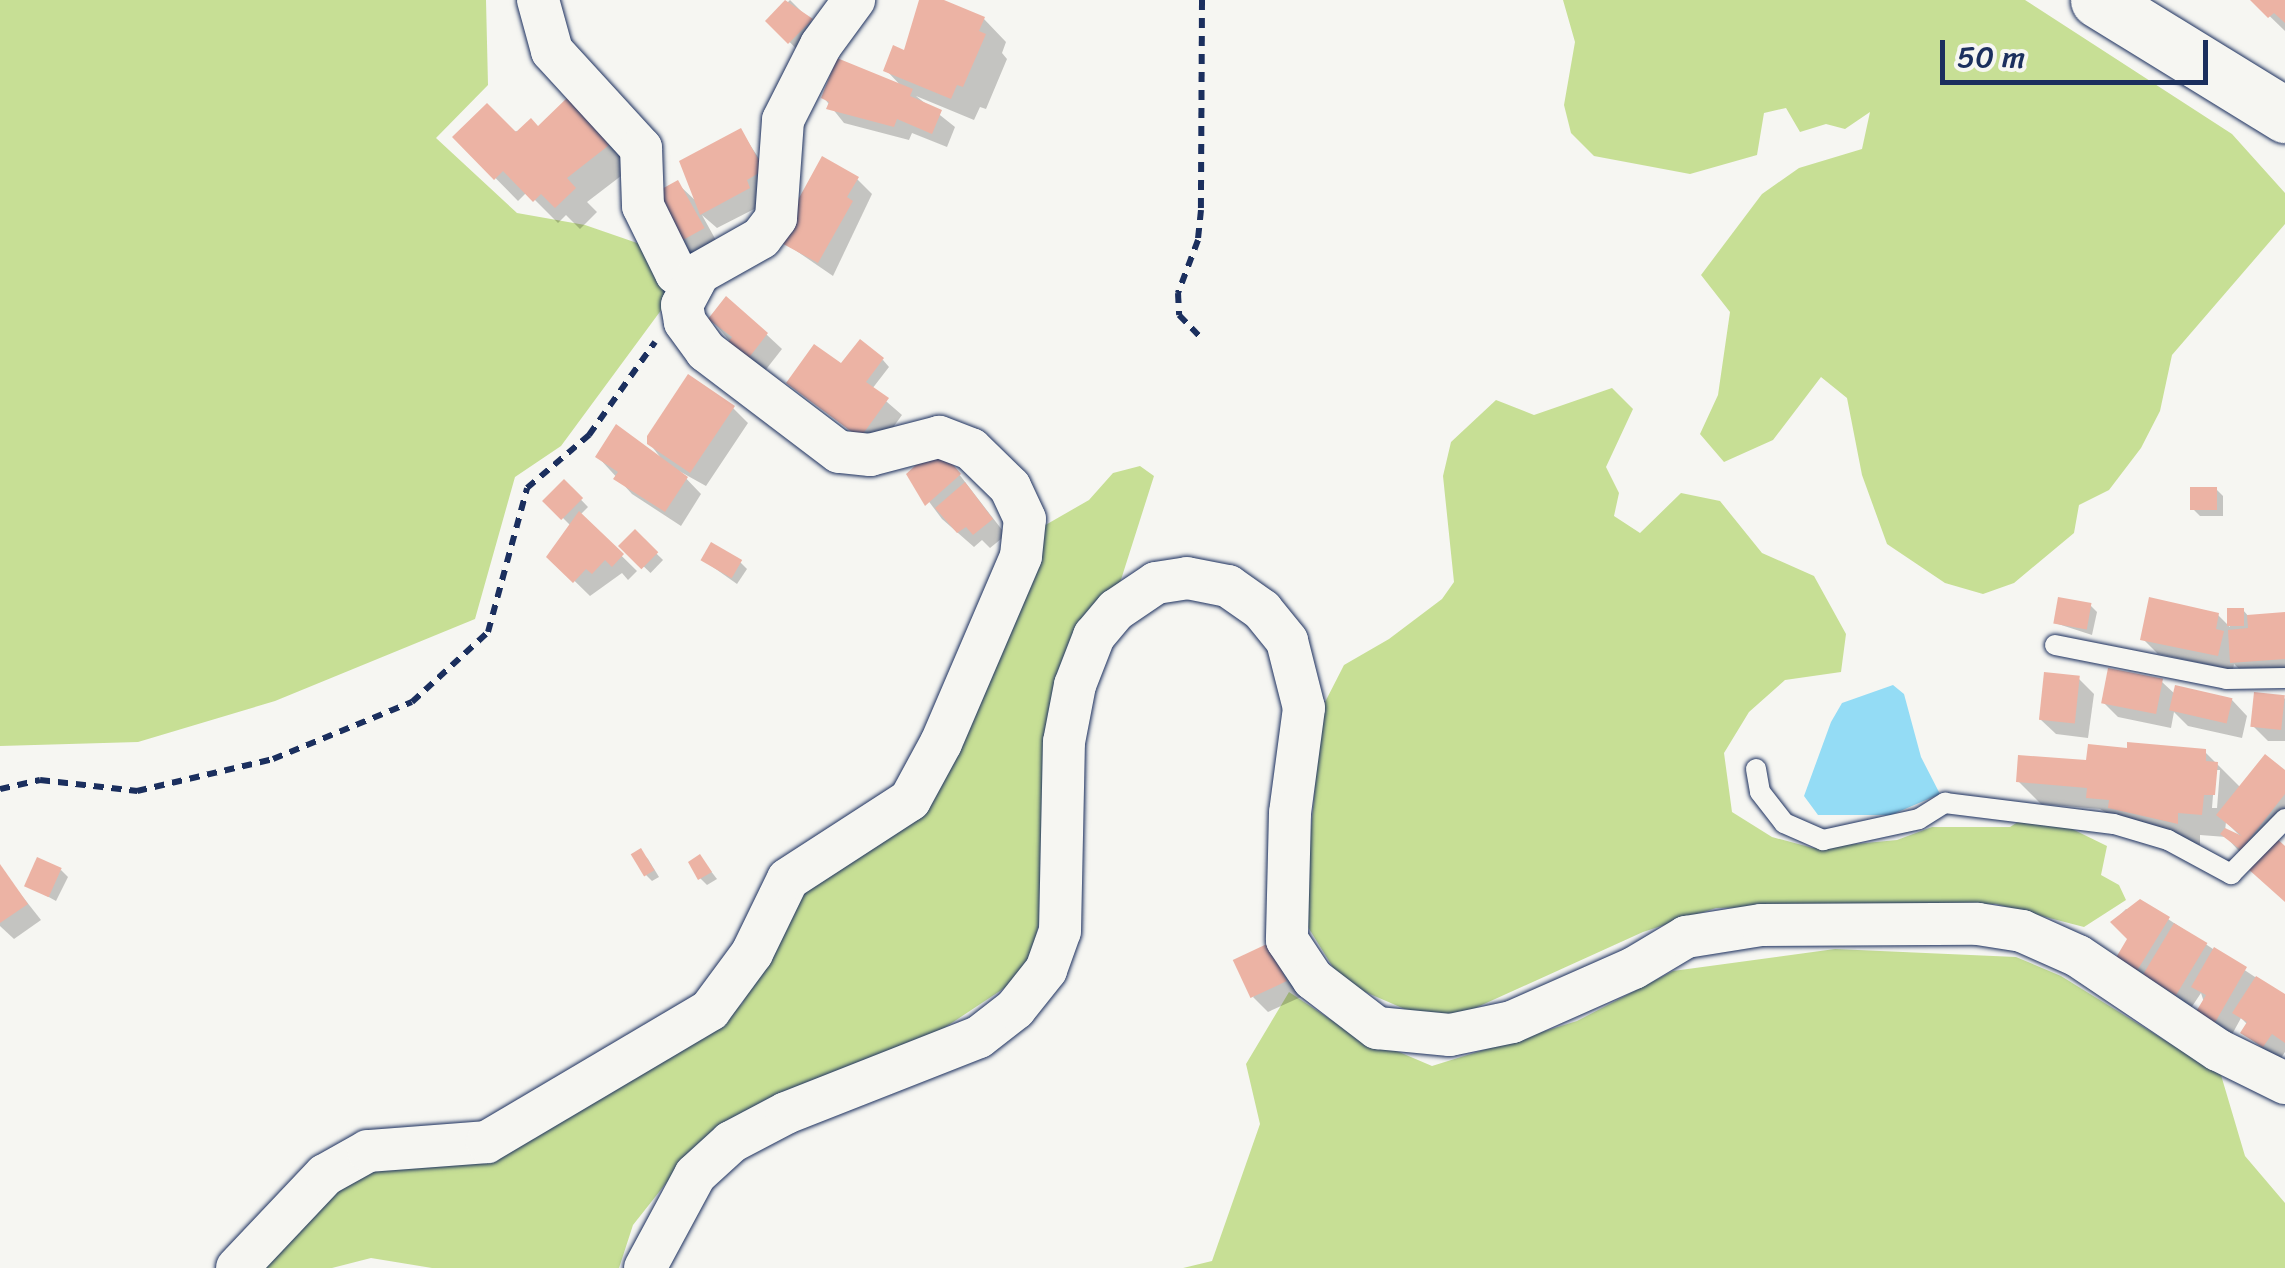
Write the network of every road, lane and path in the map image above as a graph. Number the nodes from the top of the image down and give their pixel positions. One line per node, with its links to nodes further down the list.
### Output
1 (538, 0): 6 (street)
2 (1202, 0): 7 (path)
3 (2098, 0): 5 (main road)
4 (836, 7): 6 (street)
5 (2285, 115)
6 (688, 294): 11 (path); 14 (street)
7 (1202, 339)
8 (2055, 645): 9 (lane)
9 (2285, 678)
10 (1756, 769): 12 (lane)
11 (0, 789)
12 (2285, 820)
13 (2285, 1082): 15 (street)
14 (237, 1268)
15 (644, 1268)

